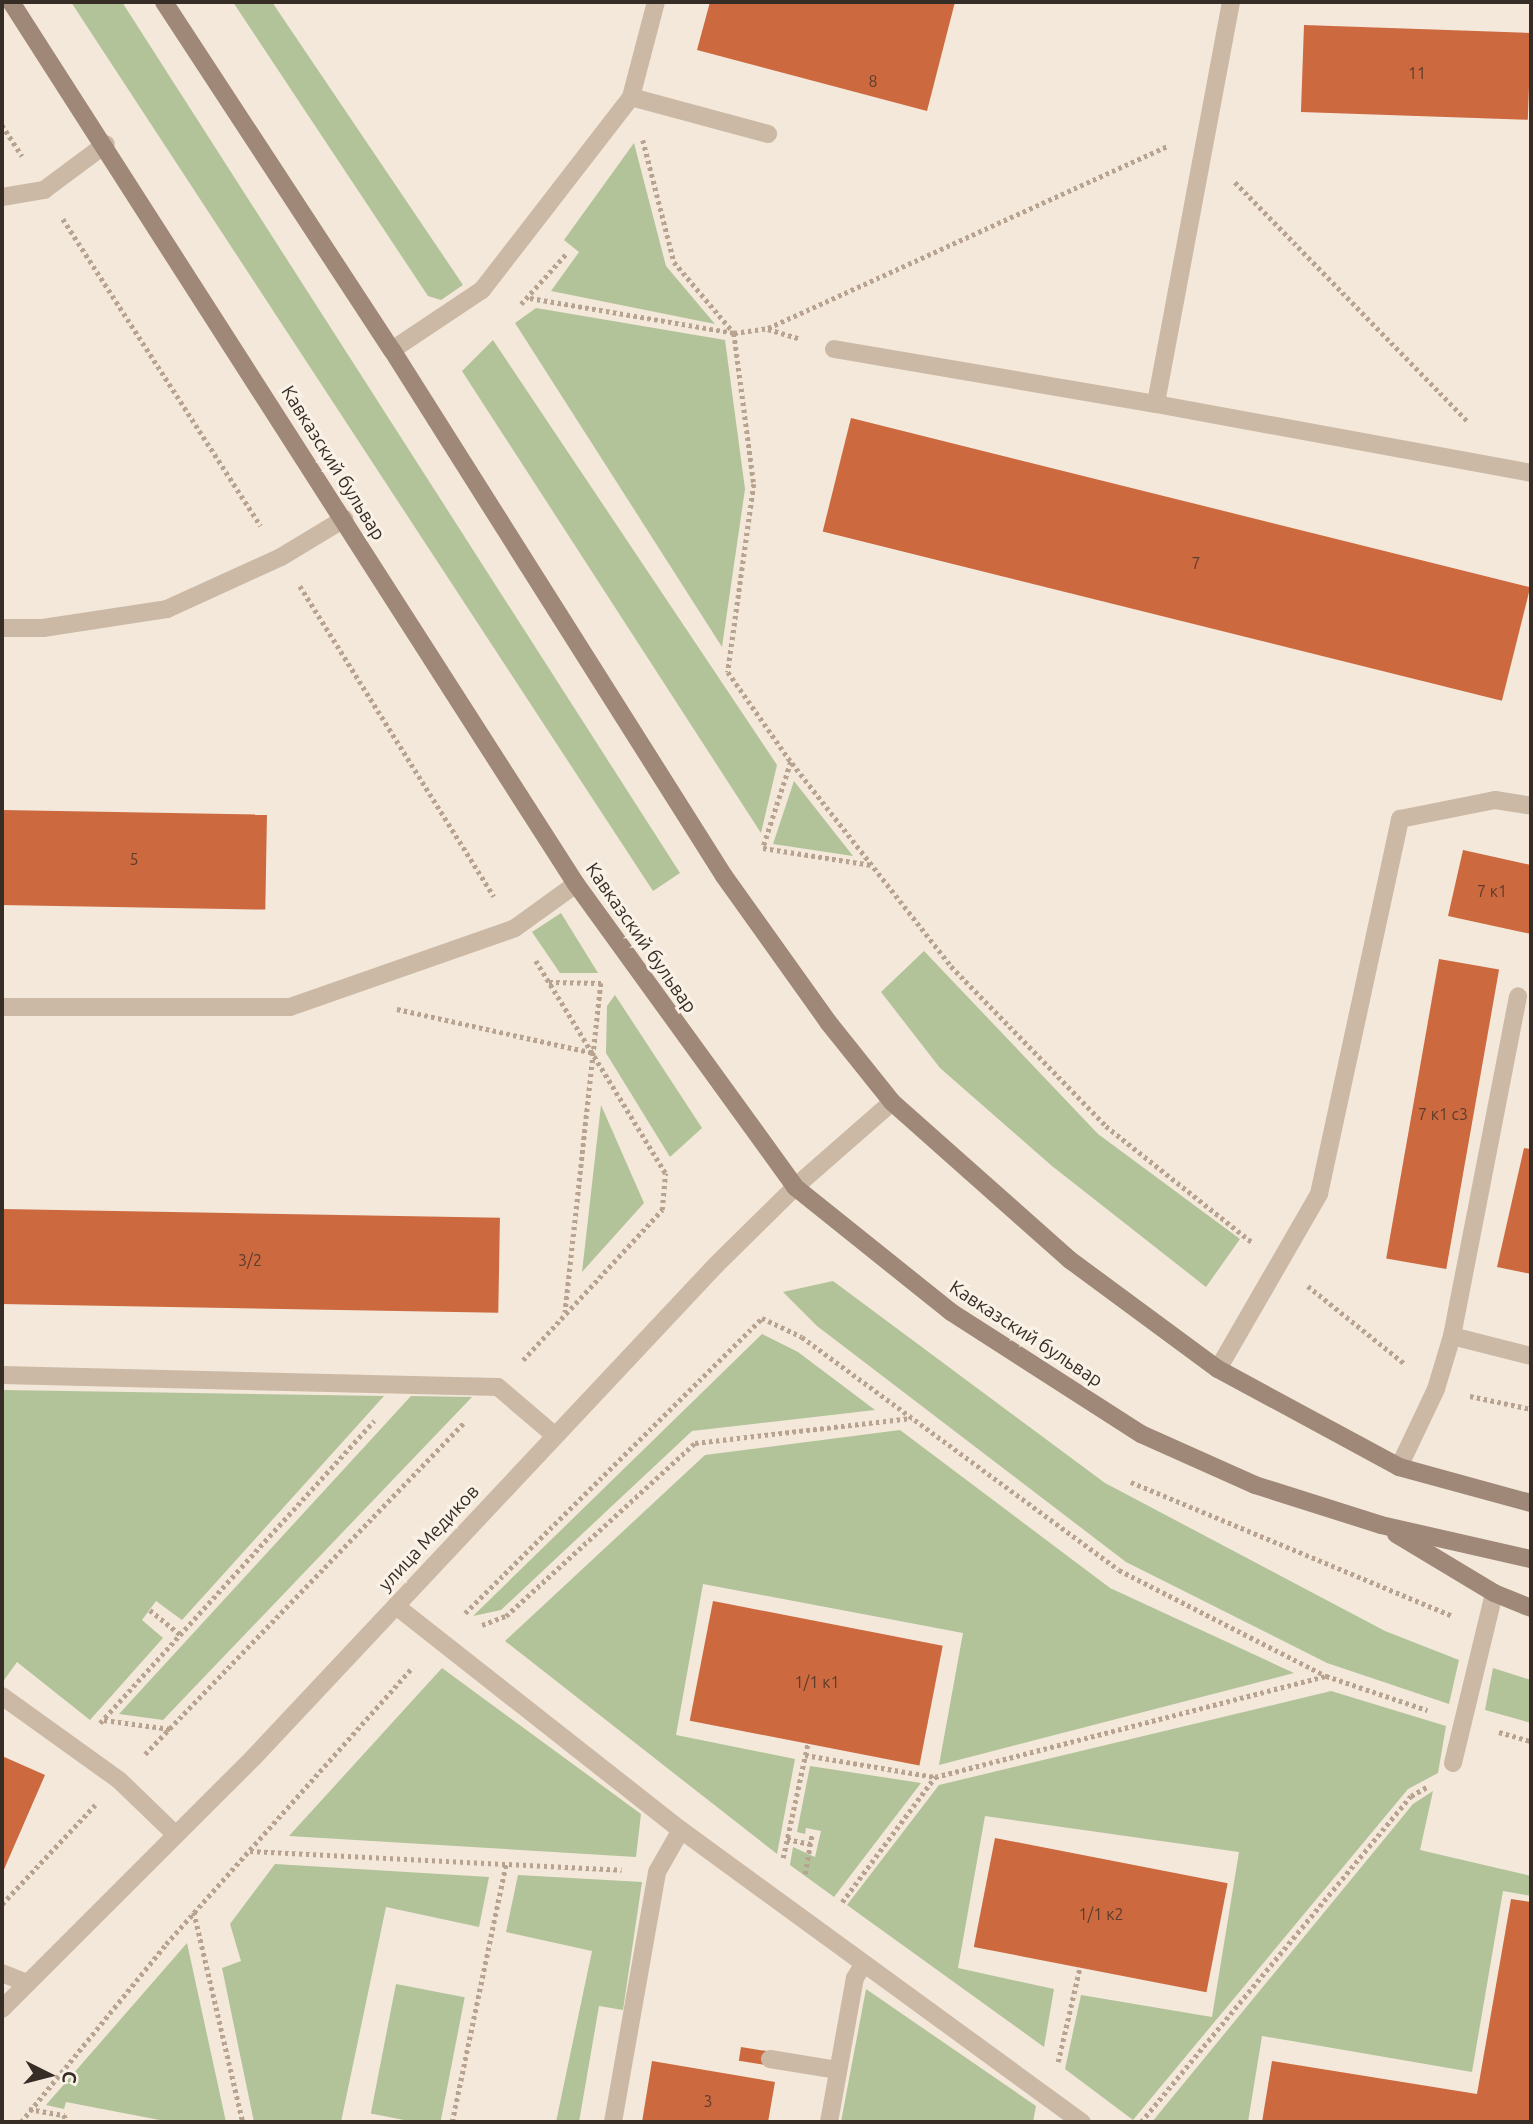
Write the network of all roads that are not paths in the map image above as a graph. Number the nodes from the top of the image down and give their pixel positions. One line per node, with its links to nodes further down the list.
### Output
1 (11, 2): 7 (main road, Кавказский бульвар)
2 (164, 2): 10 (main road)
3 (656, 2): 5 (street)
4 (1231, 2): 11 (street)
5 (640, 100): 6 (street); 10 (street)
6 (768, 134)
7 (106, 144): 8 (street); 13 (main road, Кавказский бульвар)
8 (2, 197)
9 (834, 349): 11 (street)
10 (392, 350): 19 (main road)
11 (1156, 404): 12 (street)
12 (1522, 471)
13 (344, 519): 14 (street); 16 (main road, Кавказский бульвар)
14 (2, 628)
15 (1531, 806): 23 (street)
16 (576, 884): 18 (street); 20 (main road, Кавказский бульвар)
17 (1518, 996): 21 (street)
18 (2, 1007)
19 (892, 1102): 20 (street, улица Медиков); 23 (main road)
20 (795, 1186): 25 (street, улица Медиков); 28 (main road, Кавказский бульвар)
21 (1452, 1336): 22 (street); 26 (street)
22 (1531, 1356)
23 (1218, 1369): 26 (main road)
24 (2, 1376): 25 (street)
25 (553, 1434): 31 (street, улица Медиков)
26 (1399, 1467): 27 (main road)
27 (1531, 1503)
28 (1381, 1525): 29 (main road, Кавказский бульвар); 30 (main road)
29 (1531, 1559)
30 (1494, 1593): 32 (main road); 34 (street)
31 (396, 1605): 35 (street); 36 (street, улица Медиков)
32 (1531, 1608)
33 (2, 1696): 36 (street)
34 (1453, 1763)
35 (681, 1830): 37 (street); 43 (street)
36 (176, 1835): 39 (street, улица Медиков)
37 (863, 1965): 42 (street); 45 (street)
38 (2, 1973): 39 (street)
39 (27, 1983): 40 (street, улица Медиков)
40 (2, 2009)
41 (770, 2059): 42 (street)
42 (838, 2070): 44 (street)
43 (613, 2122)
44 (828, 2122)
45 (1082, 2122)

